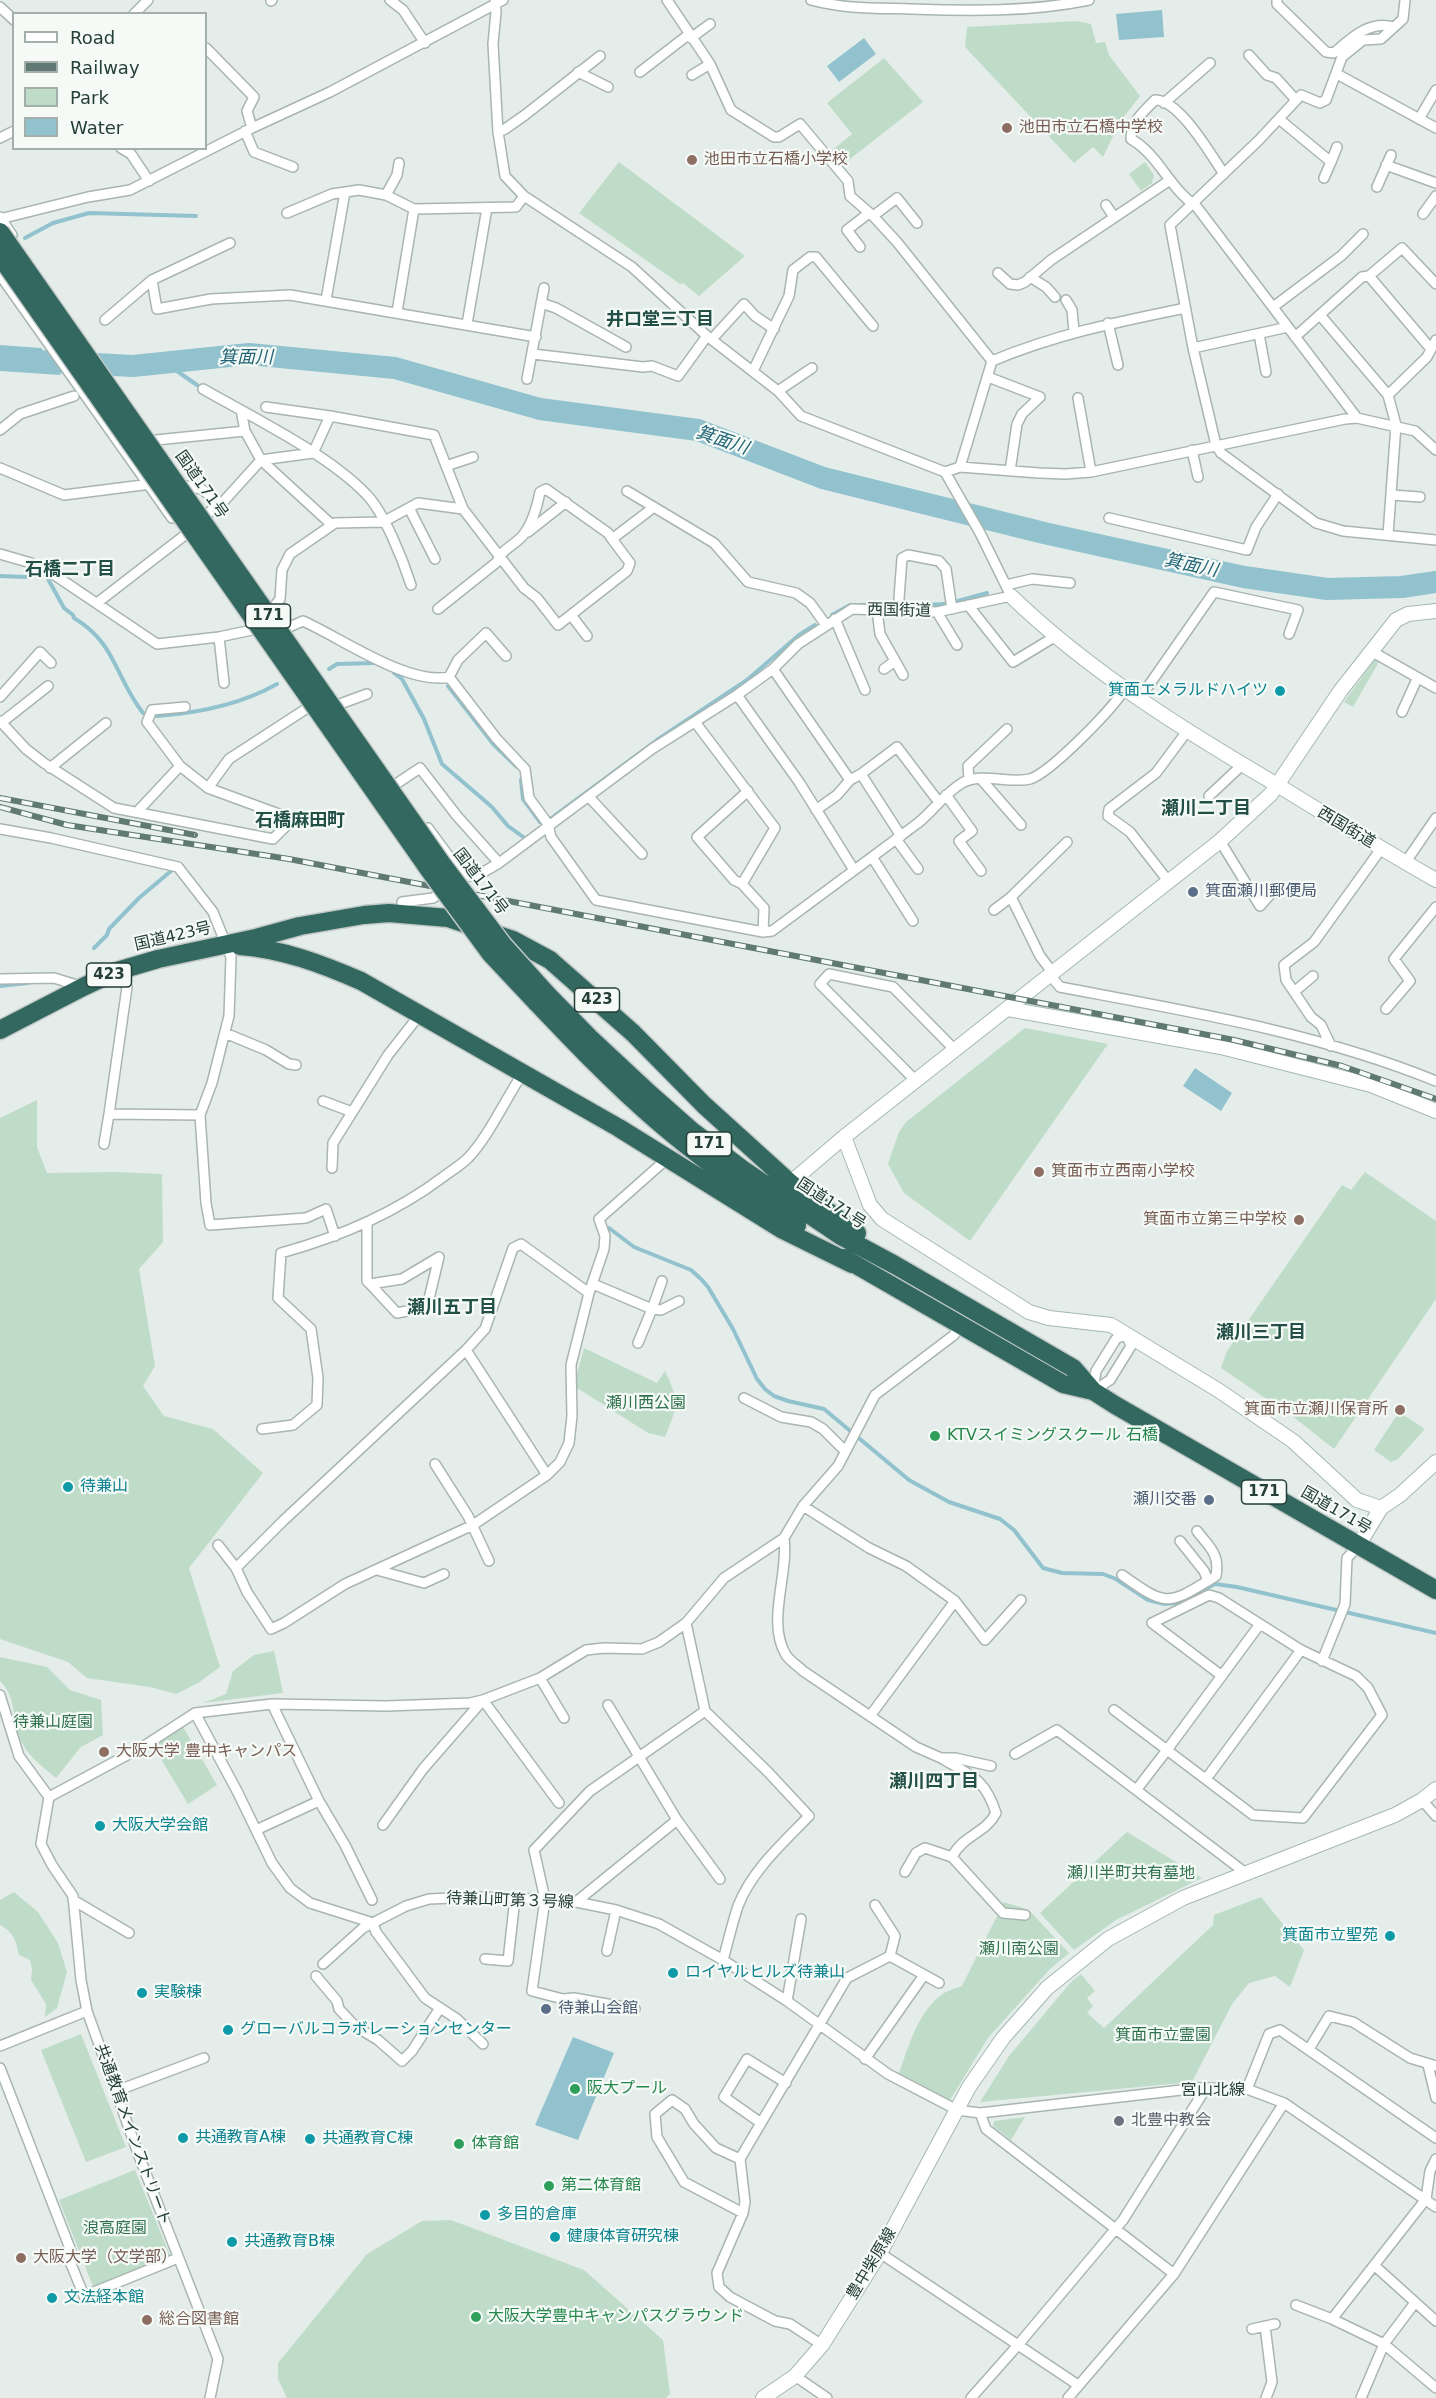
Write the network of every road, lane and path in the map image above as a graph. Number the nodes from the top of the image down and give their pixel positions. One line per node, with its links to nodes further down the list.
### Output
1 (148, 0): 12 (street)
2 (390, 0): 17 (street)
3 (667, 0): 16 (street)
4 (811, 0): 9 (street)
5 (1089, 0): 10 (street)
6 (1277, 0): 15 (street)
7 (1406, 0): 15 (street)
8 (498, 1): 17 (street); 35 (street)
9 (899, 4): 10 (street)
10 (1039, 5)
11 (0, 7): 13 (street)
12 (136, 12)
13 (12, 18)
14 (710, 24): 16 (street)
15 (1394, 27): 25 (street)
16 (689, 36): 22 (street); 24 (street)
17 (425, 43): 34 (street)
18 (207, 49): 34 (street)
19 (600, 56): 23 (street)
20 (1249, 56): 29 (street)
21 (1210, 63): 30 (street)
22 (710, 64): 26 (street); 59 (street)
23 (578, 72): 27 (street); 35 (street)
24 (640, 72)
25 (1337, 74): 29 (street); 31 (street)
26 (692, 75)
27 (608, 87)
28 (1436, 90): 31 (street)
29 (1296, 100): 32 (street)
30 (1164, 103): 43 (street); 45 (street)
31 (1419, 118): 33 (street)
32 (1279, 119): 39 (street); 43 (street)
33 (1436, 128)
34 (249, 129): 42 (street); 46 (street)
35 (498, 132): 51 (street)
36 (1336, 147): 39 (street)
37 (124, 150): 46 (street)
38 (1391, 155): 41 (street)
39 (1331, 162): 44 (street)
40 (399, 163): 50 (street)
41 (1386, 165): 47 (street); 48 (street)
42 (293, 167)
43 (1224, 174): 53 (street)
44 (1324, 178)
45 (1170, 180): 53 (street); 60 (street)
46 (149, 181): 61 (street)
47 (1436, 183)
48 (1377, 187)
49 (345, 192): 50 (street); 57 (street); 75 (street)
50 (386, 195): 56 (street)
51 (524, 196): 55 (street); 91 (street)
52 (1436, 196): 58 (street)
53 (1191, 203): 78 (street); 79 (street)
54 (1107, 205): 60 (street)
55 (488, 208): 56 (street); 84 (street)
56 (414, 209): 80 (street)
57 (287, 213)
58 (1423, 214)
59 (871, 215): 62 (street); 65 (street); 97 (street)
60 (1114, 217): 70 (street)
61 (0, 222): 116 (street); 257 (highway, 国道171号 / 171, bridge)
62 (917, 223)
63 (1363, 234): 78 (street)
64 (230, 243): 71 (street)
65 (860, 247)
66 (0, 256): 257 (highway, 国道171号 / 171, bridge)
67 (998, 273): 70 (street)
68 (0, 274): 130 (street)
69 (1369, 276): 72 (street); 81 (street); 93 (street)
70 (1030, 277): 74 (street)
71 (152, 280): 75 (street); 82 (street)
72 (1436, 284)
73 (544, 288): 77 (street)
74 (1055, 297)
75 (326, 300): 80 (street)
76 (1066, 300): 88 (street)
77 (541, 303): 90 (street); 94 (street)
78 (1273, 307): 86 (street)
79 (1185, 308): 83 (street); 95 (street)
80 (397, 312): 84 (street)
81 (1320, 315): 92 (street); 106 (street)
82 (105, 320)
83 (1108, 323): 88 (street); 98 (street)
84 (467, 324): 90 (street)
85 (873, 326): 87 (street)
86 (1288, 327): 89 (street); 92 (street)
87 (774, 329): 91 (street); 100 (street)
88 (1074, 331): 97 (street)
89 (1259, 334): 95 (street); 101 (street)
90 (536, 337): 96 (street)
91 (710, 337): 96 (street); 100 (street)
92 (1295, 337): 112 (street)
93 (1434, 345): 106 (street)
94 (626, 347)
95 (1193, 348): 117 (street)
96 (533, 354): 103 (street)
97 (992, 361): 102 (street)
98 (1118, 365)
99 (812, 368): 105 (street)
100 (753, 371): 105 (street)
101 (1266, 372)
102 (988, 377): 124 (street); 126 (street)
103 (527, 379)
104 (203, 389): 110 (street)
105 (778, 391): 127 (street)
106 (1388, 395): 113 (street)
107 (74, 396): 114 (street)
108 (1078, 398): 128 (street)
109 (266, 406): 111 (street)
110 (241, 410): 115 (street); 120 (street)
111 (330, 416): 120 (street); 123 (street)
112 (1357, 418): 113 (street); 117 (street)
113 (1396, 425): 119 (street); 134 (street)
114 (0, 430)
115 (245, 431): 116 (street); 122 (street)
116 (156, 440): 131 (street)
117 (1216, 445): 118 (street); 133 (street)
118 (1192, 450): 128 (street); 129 (street)
119 (1436, 450)
120 (313, 453): 122 (street); 143 (street)
121 (473, 457): 123 (street)
122 (261, 460): 136 (street); 144 (street)
123 (446, 466): 140 (street)
124 (960, 467): 126 (street); 127 (street)
125 (0, 468): 130 (street)
126 (1010, 471): 128 (street)
127 (945, 472): 155 (street)
128 (1091, 472)
129 (1198, 477)
130 (148, 484): 131 (street); 147 (street)
131 (186, 484): 136 (street); 141 (street)
132 (627, 491): 138 (street)
133 (1278, 494): 142 (street); 146 (street)
134 (1392, 495): 135 (street); 146 (street)
135 (1420, 497)
136 (219, 502): 141 (street)
137 (566, 502): 145 (street); 145 (street); 148 (street)
138 (654, 507): 148 (street); 167 (street)
139 (409, 508): 140 (street); 143 (street); 152 (street)
140 (463, 509): 151 (street)
141 (207, 515): 162 (street)
142 (1109, 518)
143 (383, 522): 144 (street); 154 (street)
144 (332, 525): 162 (street)
145 (523, 535): 151 (street)
146 (1388, 535): 149 (street)
147 (185, 536): 156 (street); 169 (street)
148 (612, 539): 165 (street)
149 (1436, 540)
150 (0, 554): 156 (street)
151 (499, 555): 158 (street); 165 (street)
152 (435, 559)
153 (1070, 583): 155 (street)
154 (411, 585)
155 (1009, 590): 157 (street, 西国街道); 172 (street, 西国街道)
156 (97, 603): 173 (street)
157 (968, 605): 159 (street, 西国街道); 172 (street)
158 (438, 609)
159 (952, 609): 163 (street); 164 (street, 西国街道)
160 (877, 610): 163 (street, 西国街道); 166 (street, 西国街道); 177 (street)
161 (1436, 611): 175 (street)
162 (276, 612): 168 (street); 169 (street)
163 (898, 612): 164 (street, 西国街道)
164 (937, 612): 174 (street)
165 (571, 615): 171 (street)
166 (835, 619): 167 (street, 西国街道); 188 (street)
167 (826, 625): 179 (street, 西国街道)
168 (287, 628): 182 (street); 189 (street)
169 (252, 630): 173 (street); 196 (street)
170 (1289, 634): 193 (street)
171 (587, 636)
172 (1056, 636): 186 (street, 西国街道)
173 (219, 637): 184 (street)
174 (957, 645)
175 (1371, 651): 183 (street); 211 (street)
176 (506, 656): 182 (street)
177 (895, 661): 180 (street); 181 (street)
178 (51, 663): 192 (street)
179 (773, 669): 191 (street, 西国街道); 208 (street)
180 (884, 669)
181 (903, 675)
182 (449, 677): 220 (street)
183 (1417, 679): 187 (street); 197 (street)
184 (224, 683)
185 (48, 686): 198 (street)
186 (1125, 688): 193 (street, 西国街道); 207 (street)
187 (1436, 688)
188 (865, 690)
189 (332, 692): 194 (street); 196 (street)
190 (367, 694): 194 (street)
191 (737, 695): 199 (street, 西国街道); 217 (street)
192 (0, 697)
193 (1140, 698): 201 (street, 西国街道)
194 (340, 704): 210 (street)
195 (185, 707): 203 (street)
196 (306, 709): 212 (street); 223 (street)
197 (1402, 712)
198 (1, 722): 205 (street)
199 (695, 722): 213 (street); 215 (street, 西国街道)
200 (106, 723): 205 (street)
201 (1188, 730): 204 (street, 西国街道); 237 (street)
202 (1001, 731): 209 (street)
203 (180, 766): 212 (street); 218 (street)
204 (1241, 766): 211 (street, 西国街道); 214 (street)
205 (50, 768): 218 (street)
206 (861, 774): 208 (street); 216 (street); 224 (street)
207 (981, 779): 209 (street); 221 (street)
208 (850, 780): 217 (street)
209 (969, 780): 216 (street)
210 (396, 784): 223 (street); 230 (street)
211 (1277, 786): 226 (street); 227 (street, 西国街道)
212 (208, 788): 218 (street)
213 (748, 791): 238 (street); 238 (street)
214 (1209, 796)
215 (589, 797): 220 (street, 西国街道); 228 (street)
216 (942, 798): 224 (street); 234 (street)
217 (816, 810): 233 (street)
218 (137, 812)
219 (1436, 818): 231 (street)
220 (547, 823): 230 (street, 西国街道); 248 (street)
221 (1021, 825)
222 (0, 829): 249 (street)
223 (434, 836): 235 (street)
224 (899, 837): 229 (street); 232 (street)
225 (1067, 842): 240 (street)
226 (1220, 842): 237 (street); 241 (street)
227 (1381, 849): 231 (street, 西国街道); 256 (street)
228 (642, 854)
229 (872, 857): 233 (street); 246 (street)
230 (500, 863): 235 (street, 西国街道)
231 (1405, 863): 236 (street, 西国街道)
232 (918, 869)
233 (854, 870): 248 (street)
234 (981, 871)
235 (464, 877): 243 (street, 西国街道)
236 (1436, 880)
237 (1169, 882): 252 (street)
238 (742, 884): 248 (street)
239 (1277, 887): 241 (street)
240 (1011, 897): 244 (street); 252 (street)
241 (1260, 906): 245 (street)
242 (1436, 907): 259 (street)
243 (408, 908): 247 (highway, 423); 278 (highway, 423)
244 (994, 910)
245 (1263, 917)
246 (913, 921)
247 (300, 926): 249 (highway, 423); 250 (highway)
248 (763, 932)
249 (226, 945): 250 (highway, 423); 251 (highway, 国道423号 / 423); 262 (street)
250 (300, 958): 260 (highway, 423)
251 (117, 971): 255 (highway, 国道423号 / 423); 272 (street)
252 (1051, 974): 258 (street); 263 (street)
253 (1313, 976): 256 (street)
254 (0, 979): 255 (street)
255 (83, 987): 261 (highway, 国道423号 / 423)
256 (1295, 991): 263 (street)
257 (541, 998): 281 (highway, 国道171号 / 171); 282 (highway, 国道171号 / 171)
258 (1008, 1009): 264 (street); 270 (street)
259 (1386, 1009)
260 (421, 1013): 266 (highway, 423); 271 (street)
261 (0, 1030)
262 (225, 1033): 265 (street); 273 (street)
263 (1331, 1046): 268 (street)
264 (955, 1050): 267 (street); 267 (street)
265 (296, 1065)
266 (523, 1073): 276 (highway, 423); 279 (street)
267 (916, 1081): 274 (street)
268 (1436, 1081)
269 (323, 1101): 271 (street)
270 (1436, 1111)
271 (352, 1112): 277 (street)
272 (109, 1114): 273 (street); 275 (street)
273 (200, 1115): 280 (street)
274 (844, 1137): 278 (street); 289 (street)
275 (104, 1144)
276 (665, 1158): 281 (highway, 423); 285 (street)
277 (332, 1168)
278 (790, 1183): 282 (highway, 423)
279 (367, 1222): 280 (street); 284 (street)
280 (335, 1236): 294 (street)
281 (852, 1264): 288 (highway, 国道171号 / 171)
282 (895, 1264): 292 (highway, 国道171号 / 171)
283 (662, 1281): 287 (street)
284 (370, 1284): 284 (street)
285 (591, 1288): 287 (street); 291 (street); 298 (street)
286 (679, 1301): 287 (street)
287 (652, 1309): 290 (street)
288 (960, 1325): 292 (highway, 国道171号 / 171); 295 (street)
289 (1126, 1334): 292 (street); 292 (street); 300 (street)
290 (638, 1343)
291 (466, 1350): 298 (street); 308 (street)
292 (1093, 1391): 306 (highway, 国道171号 / 171)
293 (744, 1398): 295 (street)
294 (262, 1429)
295 (844, 1451): 299 (street)
296 (1436, 1462): 300 (street)
297 (435, 1464): 301 (street)
298 (547, 1475): 301 (street)
299 (802, 1506): 303 (street); 315 (street)
300 (1381, 1508): 306 (street)
301 (473, 1525): 307 (street); 309 (street)
302 (1197, 1531): 312 (street)
303 (784, 1538): 316 (street); 329 (street)
304 (1180, 1541): 312 (street)
305 (218, 1545): 308 (street)
306 (1358, 1546): 313 (highway, 国道171号 / 171); 319 (street)
307 (489, 1561)
308 (236, 1568): 309 (street)
309 (377, 1570): 310 (street)
310 (444, 1574)
311 (1122, 1575): 312 (street)
312 (1206, 1588): 317 (street); 320 (street)
313 (1436, 1590)
314 (1021, 1600): 315 (street)
315 (955, 1601): 329 (street)
316 (686, 1623): 321 (street); 327 (street)
317 (1260, 1624): 318 (street); 320 (street)
318 (1301, 1650): 319 (street); 336 (street)
319 (1322, 1661): 336 (street)
320 (1222, 1676): 331 (street)
321 (540, 1678): 323 (street); 330 (street)
322 (0, 1695): 339 (street)
323 (483, 1700): 324 (street); 342 (street); 345 (street)
324 (272, 1704): 328 (street); 341 (street)
325 (608, 1705): 333 (street)
326 (1114, 1710): 331 (street)
327 (705, 1711): 333 (street); 357 (street)
328 (195, 1713): 339 (street); 346 (street)
329 (870, 1716): 334 (street)
330 (564, 1718)
331 (1167, 1750): 336 (street); 337 (street)
332 (1015, 1754): 337 (street)
333 (640, 1755): 344 (street); 353 (street)
334 (941, 1758): 335 (street); 347 (street)
335 (991, 1766)
336 (1206, 1779)
337 (1137, 1789): 349 (street)
338 (1436, 1789): 340 (street, 豊中柴原線)
339 (50, 1797): 354 (street)
340 (1422, 1800): 343 (street); 349 (street, 豊中柴原線)
341 (319, 1801): 346 (street); 355 (street)
342 (559, 1803)
343 (1436, 1816)
344 (677, 1820): 350 (street); 356 (street)
345 (383, 1825)
346 (256, 1830): 362 (street)
347 (952, 1857): 348 (street); 360 (street)
348 (905, 1872)
349 (1247, 1874): 390 (street, 豊中柴原線)
350 (720, 1879)
351 (732, 1896): 357 (street)
352 (515, 1898): 353 (street, 待兼山町第３号線); 362 (street, 待兼山町第３号線); 366 (street)
353 (545, 1899): 356 (street, 待兼山町第３号線); 374 (street)
354 (73, 1900): 363 (street); 375 (street, 共通教育メインストリート)
355 (372, 1900)
356 (576, 1902): 359 (street, 待兼山町第３号線)
357 (738, 1905): 367 (street)
358 (875, 1905): 365 (street)
359 (615, 1910): 364 (street); 367 (street, 待兼山町第３号線)
360 (1025, 1915)
361 (801, 1919): 372 (street)
362 (373, 1923): 368 (street, 待兼山町第３号線); 373 (street)
363 (129, 1933)
364 (607, 1951)
365 (890, 1956): 369 (street); 376 (street)
366 (485, 1959)
367 (723, 1960): 372 (street, 待兼山町第３号線)
368 (323, 1964)
369 (924, 1975): 371 (street); 381 (street)
370 (316, 1976): 373 (street)
371 (939, 1983)
372 (787, 2001): 376 (street, 待兼山町第３号線)
373 (440, 2008): 377 (street)
374 (635, 2009)
375 (87, 2011): 378 (street); 387 (street, 共通教育メインストリート)
376 (818, 2025): 381 (street, 待兼山町第３号線); 384 (street)
377 (483, 2044)
378 (0, 2046)
379 (1310, 2049): 382 (street); 386 (street); 393 (street)
380 (204, 2058): 387 (street)
381 (865, 2059): 390 (street, 待兼山町第３号線)
382 (1432, 2066): 388 (street)
383 (0, 2068): 401 (street)
384 (786, 2083): 392 (street); 392 (street)
385 (1206, 2088): 386 (street, 宮山北線); 391 (street, 宮山北線); 399 (street)
386 (1247, 2089): 389 (street, 宮山北線)
387 (116, 2091): 401 (street, 共通教育メインストリート)
388 (1436, 2098)
389 (1284, 2103): 396 (street, 宮山北線); 403 (street)
390 (957, 2110): 391 (street, 宮山北線); 400 (street, 豊中柴原線)
391 (980, 2113): 399 (street)
392 (761, 2123): 394 (street)
393 (1436, 2138)
394 (740, 2159): 398 (street); 398 (street)
395 (1436, 2159): 396 (street)
396 (1426, 2199): 397 (street, 宮山北線); 402 (street)
397 (1436, 2206)
398 (743, 2213): 412 (street)
399 (1114, 2230): 403 (street); 413 (street)
400 (880, 2253): 412 (street, 豊中柴原線); 413 (street)
401 (178, 2258): 417 (street, 共通教育メインストリート)
402 (1375, 2266): 404 (street); 406 (street)
403 (1174, 2274): 415 (street)
404 (1414, 2304): 407 (street); 411 (street)
405 (1296, 2306): 406 (street)
406 (1332, 2319): 411 (street)
407 (1436, 2321)
408 (1275, 2324): 409 (street)
409 (1265, 2326): 410 (street); 422 (street)
410 (1252, 2329)
411 (1384, 2344): 416 (street); 423 (street)
412 (822, 2345): 414 (street, 豊中柴原線)
413 (1018, 2345): 415 (street); 420 (street)
414 (795, 2376): 418 (street, 豊中柴原線); 419 (street)
415 (1078, 2385): 421 (street)
416 (1436, 2388)
417 (210, 2398)
418 (763, 2398)
419 (826, 2398)
420 (972, 2398)
421 (1068, 2398)
422 (1266, 2398)
423 (1361, 2398)

